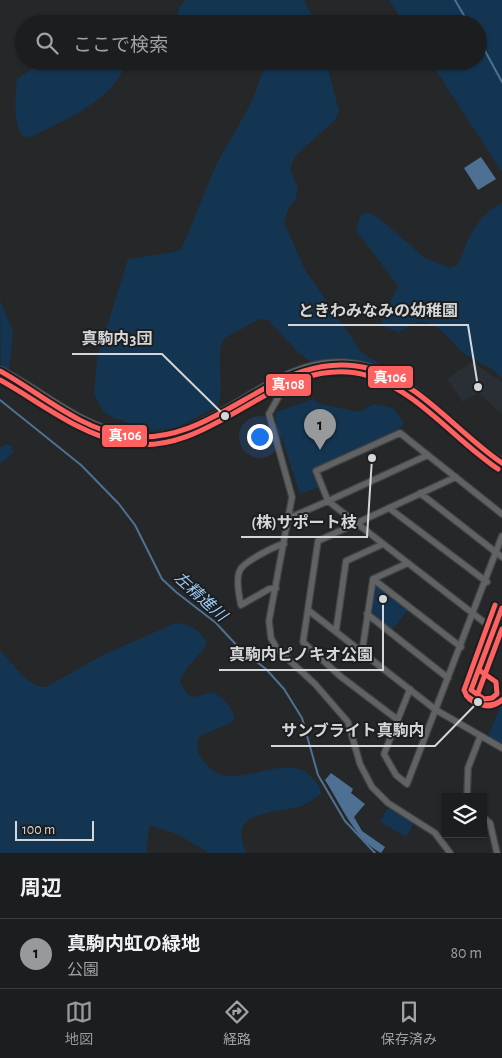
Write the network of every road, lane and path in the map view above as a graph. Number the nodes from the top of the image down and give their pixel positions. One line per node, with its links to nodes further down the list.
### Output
1 (307, 367): 2 (main road); 4 (main road); 10 (street)
2 (0, 371)
3 (428, 455): 5 (street); 7 (street); 7 (street)
4 (502, 463)
5 (456, 477): 6 (street); 9 (street)
6 (420, 493): 8 (street); 15 (street)
7 (328, 501): 10 (street); 11 (street)
8 (389, 508): 11 (street); 19 (street)
9 (502, 514)
10 (289, 518): 13 (street)
11 (357, 522): 14 (street); 22 (street)
12 (502, 536): 15 (street)
13 (284, 544): 20 (street); 20 (street)
14 (383, 544): 17 (street); 25 (street)
15 (495, 552): 16 (street); 19 (street)
16 (502, 557)
17 (408, 563): 18 (street); 24 (street)
18 (373, 579): 23 (street); 28 (street)
19 (486, 582): 24 (street)
20 (276, 588): 39 (street)
21 (502, 608): 26 (street)
22 (308, 610): 25 (street); 34 (street)
23 (367, 614): 29 (street); 30 (street)
24 (473, 614): 26 (street); 28 (street)
25 (336, 630): 29 (street)
26 (495, 630): 27 (street); 32 (street)
27 (502, 636)
28 (461, 647): 30 (street)
29 (362, 652): 31 (street)
30 (448, 678): 33 (street)
31 (410, 689): 33 (street); 34 (street)
32 (471, 690)
33 (436, 710): 34 (street); 35 (street)
34 (398, 720)
35 (480, 737): 36 (street); 37 (street)
36 (502, 750)
37 (467, 793)
38 (487, 821): 40 (street)
39 (450, 853)
40 (497, 853)

